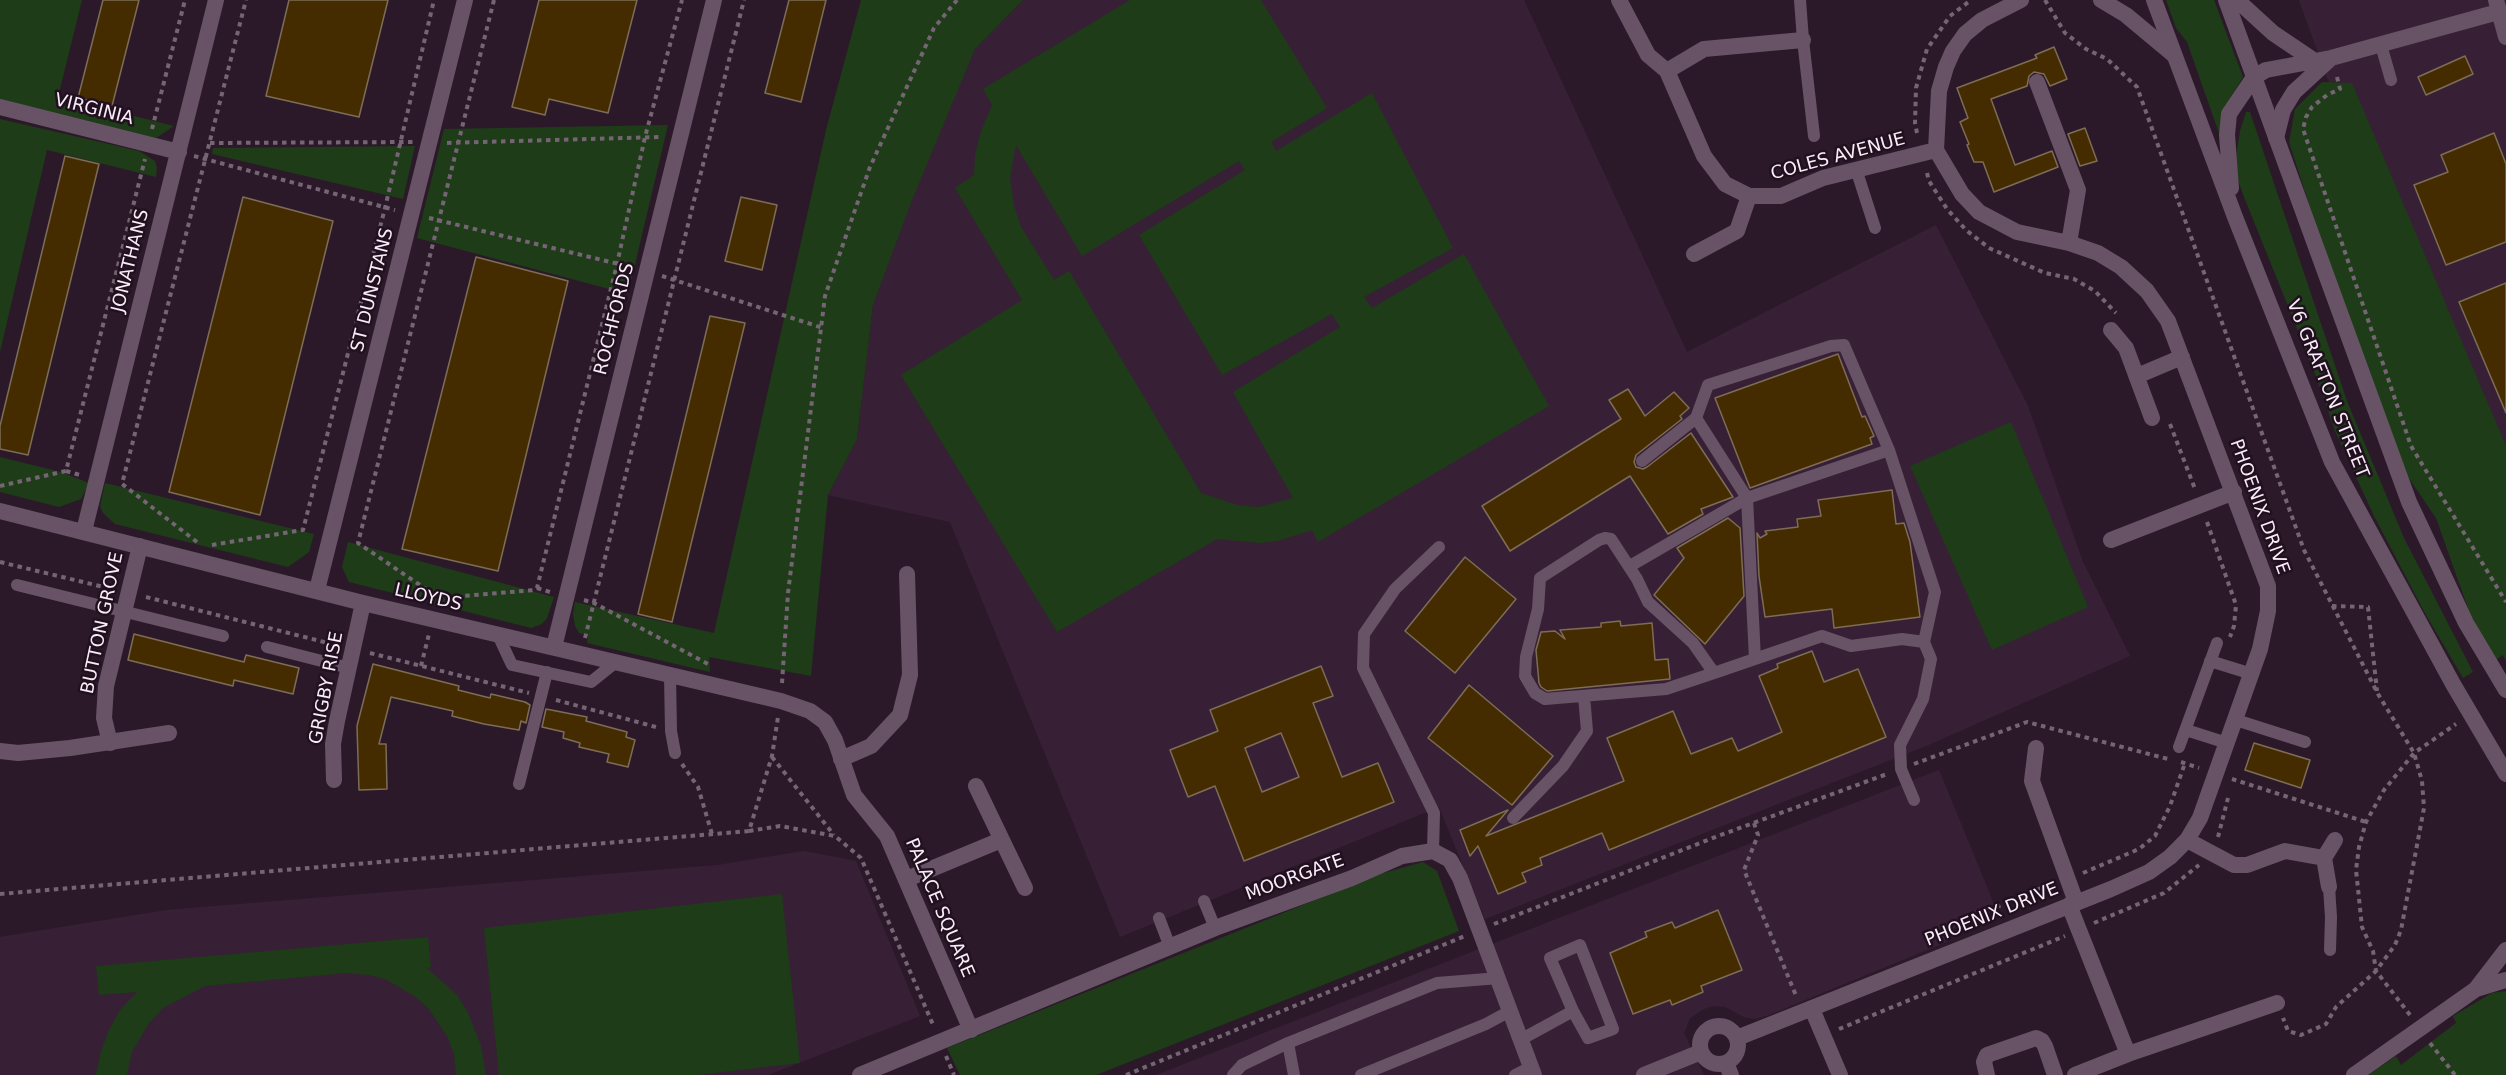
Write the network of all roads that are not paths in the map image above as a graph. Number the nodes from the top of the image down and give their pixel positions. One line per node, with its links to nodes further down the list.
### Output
1 (216, 0): 25 (street, JONATHANS)
2 (465, 0): 50 (street, ST DUNSTANS)
3 (714, 0): 58 (street, ROCHFORDS)
4 (1619, 0): 18 (street, COLES AVENUE)
5 (1800, 0): 13 (lane)
6 (2021, 0): 26 (street)
7 (2101, 0): 15 (street)
8 (2154, 0): 15 (street, V6 GRAFTON STREET)
9 (2226, 0): 19 (street, V6 GRAFTON STREET)
10 (2237, 0): 17 (street)
11 (2497, 6): 12 (street); 14 (street)
12 (2506, 37)
13 (1803, 40): 18 (street); 23 (lane)
14 (2381, 45): 16 (street); 20 (lane)
15 (2174, 55): 29 (street, V6 GRAFTON STREET)
16 (2331, 58): 17 (street); 24 (street)
17 (2313, 60): 19 (street)
18 (1667, 71): 28 (street, COLES AVENUE)
19 (2254, 77): 24 (street, V6 GRAFTON STREET); 29 (street)
20 (2391, 80)
21 (2037, 82): 31 (street)
22 (0, 107): 25 (street, VIRGINIA)
23 (1815, 136)
24 (2277, 138): 67 (street, V6 GRAFTON STREET)
25 (179, 152): 43 (street, JONATHANS)
26 (1929, 152): 27 (street, COLES AVENUE); 31 (street, PHOENIX DRIVE)
27 (1856, 169): 28 (street, COLES AVENUE); 30 (lane)
28 (1749, 196): 32 (street, COLES AVENUE)
29 (2235, 217): 81 (street, V6 GRAFTON STREET)
30 (1875, 228)
31 (2069, 243): 34 (street, PHOENIX DRIVE)
32 (1694, 254)
33 (2116, 324): 35 (street)
34 (2182, 357): 35 (street); 40 (street, PHOENIX DRIVE)
35 (2137, 375): 36 (street)
36 (2159, 417)
37 (1696, 418): 38 (lane); 39 (lane); 41 (lane)
38 (1889, 450): 41 (lane); 55 (lane)
39 (1642, 460)
40 (2234, 492): 44 (street); 66 (street, PHOENIX DRIVE)
41 (1747, 498): 47 (lane); 59 (lane)
42 (0, 511): 43 (street, LLOYDS)
43 (84, 531): 45 (street, LLOYDS)
44 (2111, 540)
45 (140, 546): 50 (street, LLOYDS); 52 (street, BUTTON GROVE)
46 (1439, 547): 90 (lane)
47 (1630, 567): 64 (lane); 68 (lane)
48 (907, 574): 80 (street)
49 (17, 585): 52 (lane)
50 (317, 590): 51 (street, LLOYDS)
51 (363, 603): 53 (street, LLOYDS); 62 (street, GRIGBY RISE)
52 (124, 612): 54 (lane); 74 (street, BUTTON GROVE)
53 (498, 634): 58 (street, LLOYDS); 63 (lane)
54 (223, 636)
55 (1924, 642): 59 (lane); 85 (lane)
56 (2217, 643): 61 (lane)
57 (267, 647): 62 (lane)
58 (554, 647): 60 (street, LLOYDS)
59 (1755, 659): 64 (lane)
60 (616, 662): 63 (lane); 65 (street, LLOYDS)
61 (2215, 663): 66 (lane); 70 (lane)
62 (349, 668): 82 (street, GRIGBY RISE)
63 (547, 672): 83 (lane)
64 (1714, 673): 68 (lane)
65 (670, 675): 72 (street, LLOYDS); 79 (lane)
66 (2252, 675): 69 (street, PHOENIX DRIVE)
67 (2506, 690)
68 (1584, 696): 86 (lane)
69 (2236, 720): 73 (lane); 75 (street, PHOENIX DRIVE)
70 (2191, 731): 75 (lane); 76 (lane)
71 (169, 733): 74 (street)
72 (835, 740): 80 (street, PALACE SQUARE)
73 (2305, 742)
74 (110, 743): 78 (street)
75 (2227, 743): 88 (street, PHOENIX DRIVE)
76 (2180, 747)
77 (2036, 748): 96 (street)
78 (0, 751)
79 (675, 753)
80 (842, 759): 92 (street, PALACE SQUARE)
81 (2506, 774)
82 (334, 780)
83 (519, 784)
84 (976, 786): 87 (street)
85 (1914, 800)
86 (1513, 818)
87 (1000, 840): 92 (street); 94 (street)
88 (2187, 840): 91 (street); 96 (street, PHOENIX DRIVE)
89 (2336, 840): 91 (street)
90 (1433, 851): 98 (street, MOORGATE); 102 (street)
91 (2324, 858): 93 (street)
92 (907, 879): 109 (street, PALACE SQUARE)
93 (2329, 887): 100 (lane)
94 (1025, 888)
95 (1204, 901): 98 (lane)
96 (2073, 904): 108 (street, PHOENIX DRIVE); 114 (street)
97 (1159, 918): 99 (lane)
98 (1215, 928): 99 (street, MOORGATE)
99 (1170, 947): 109 (street, MOORGATE)
100 (2330, 950)
101 (2506, 950): 104 (street)
102 (1499, 978): 106 (street); 112 (lane)
103 (2506, 980): 104 (street)
104 (2476, 989): 127 (street)
105 (2277, 1003): 114 (street)
106 (1510, 1011): 111 (street); 120 (lane)
107 (1573, 1011): 107 (lane); 111 (lane)
108 (1807, 1011): 110 (street, PHOENIX DRIVE); 123 (street)
109 (970, 1030): 117 (street, MOORGATE)
110 (1737, 1038): 113 (street); 115 (street)
111 (1520, 1040): 116 (street)
112 (1288, 1042): 118 (lane); 119 (lane)
113 (1701, 1052): 115 (street); 122 (street)
114 (2128, 1054): 126 (street)
115 (1728, 1069)
116 (1532, 1071): 121 (lane)
117 (860, 1075)
118 (1233, 1075)
119 (1294, 1075)
120 (1361, 1075)
121 (1515, 1075)
122 (1644, 1075)
123 (1840, 1075)
124 (1987, 1075): 125 (street)
125 (2055, 1075)
126 (2075, 1075)
127 (2354, 1075)

